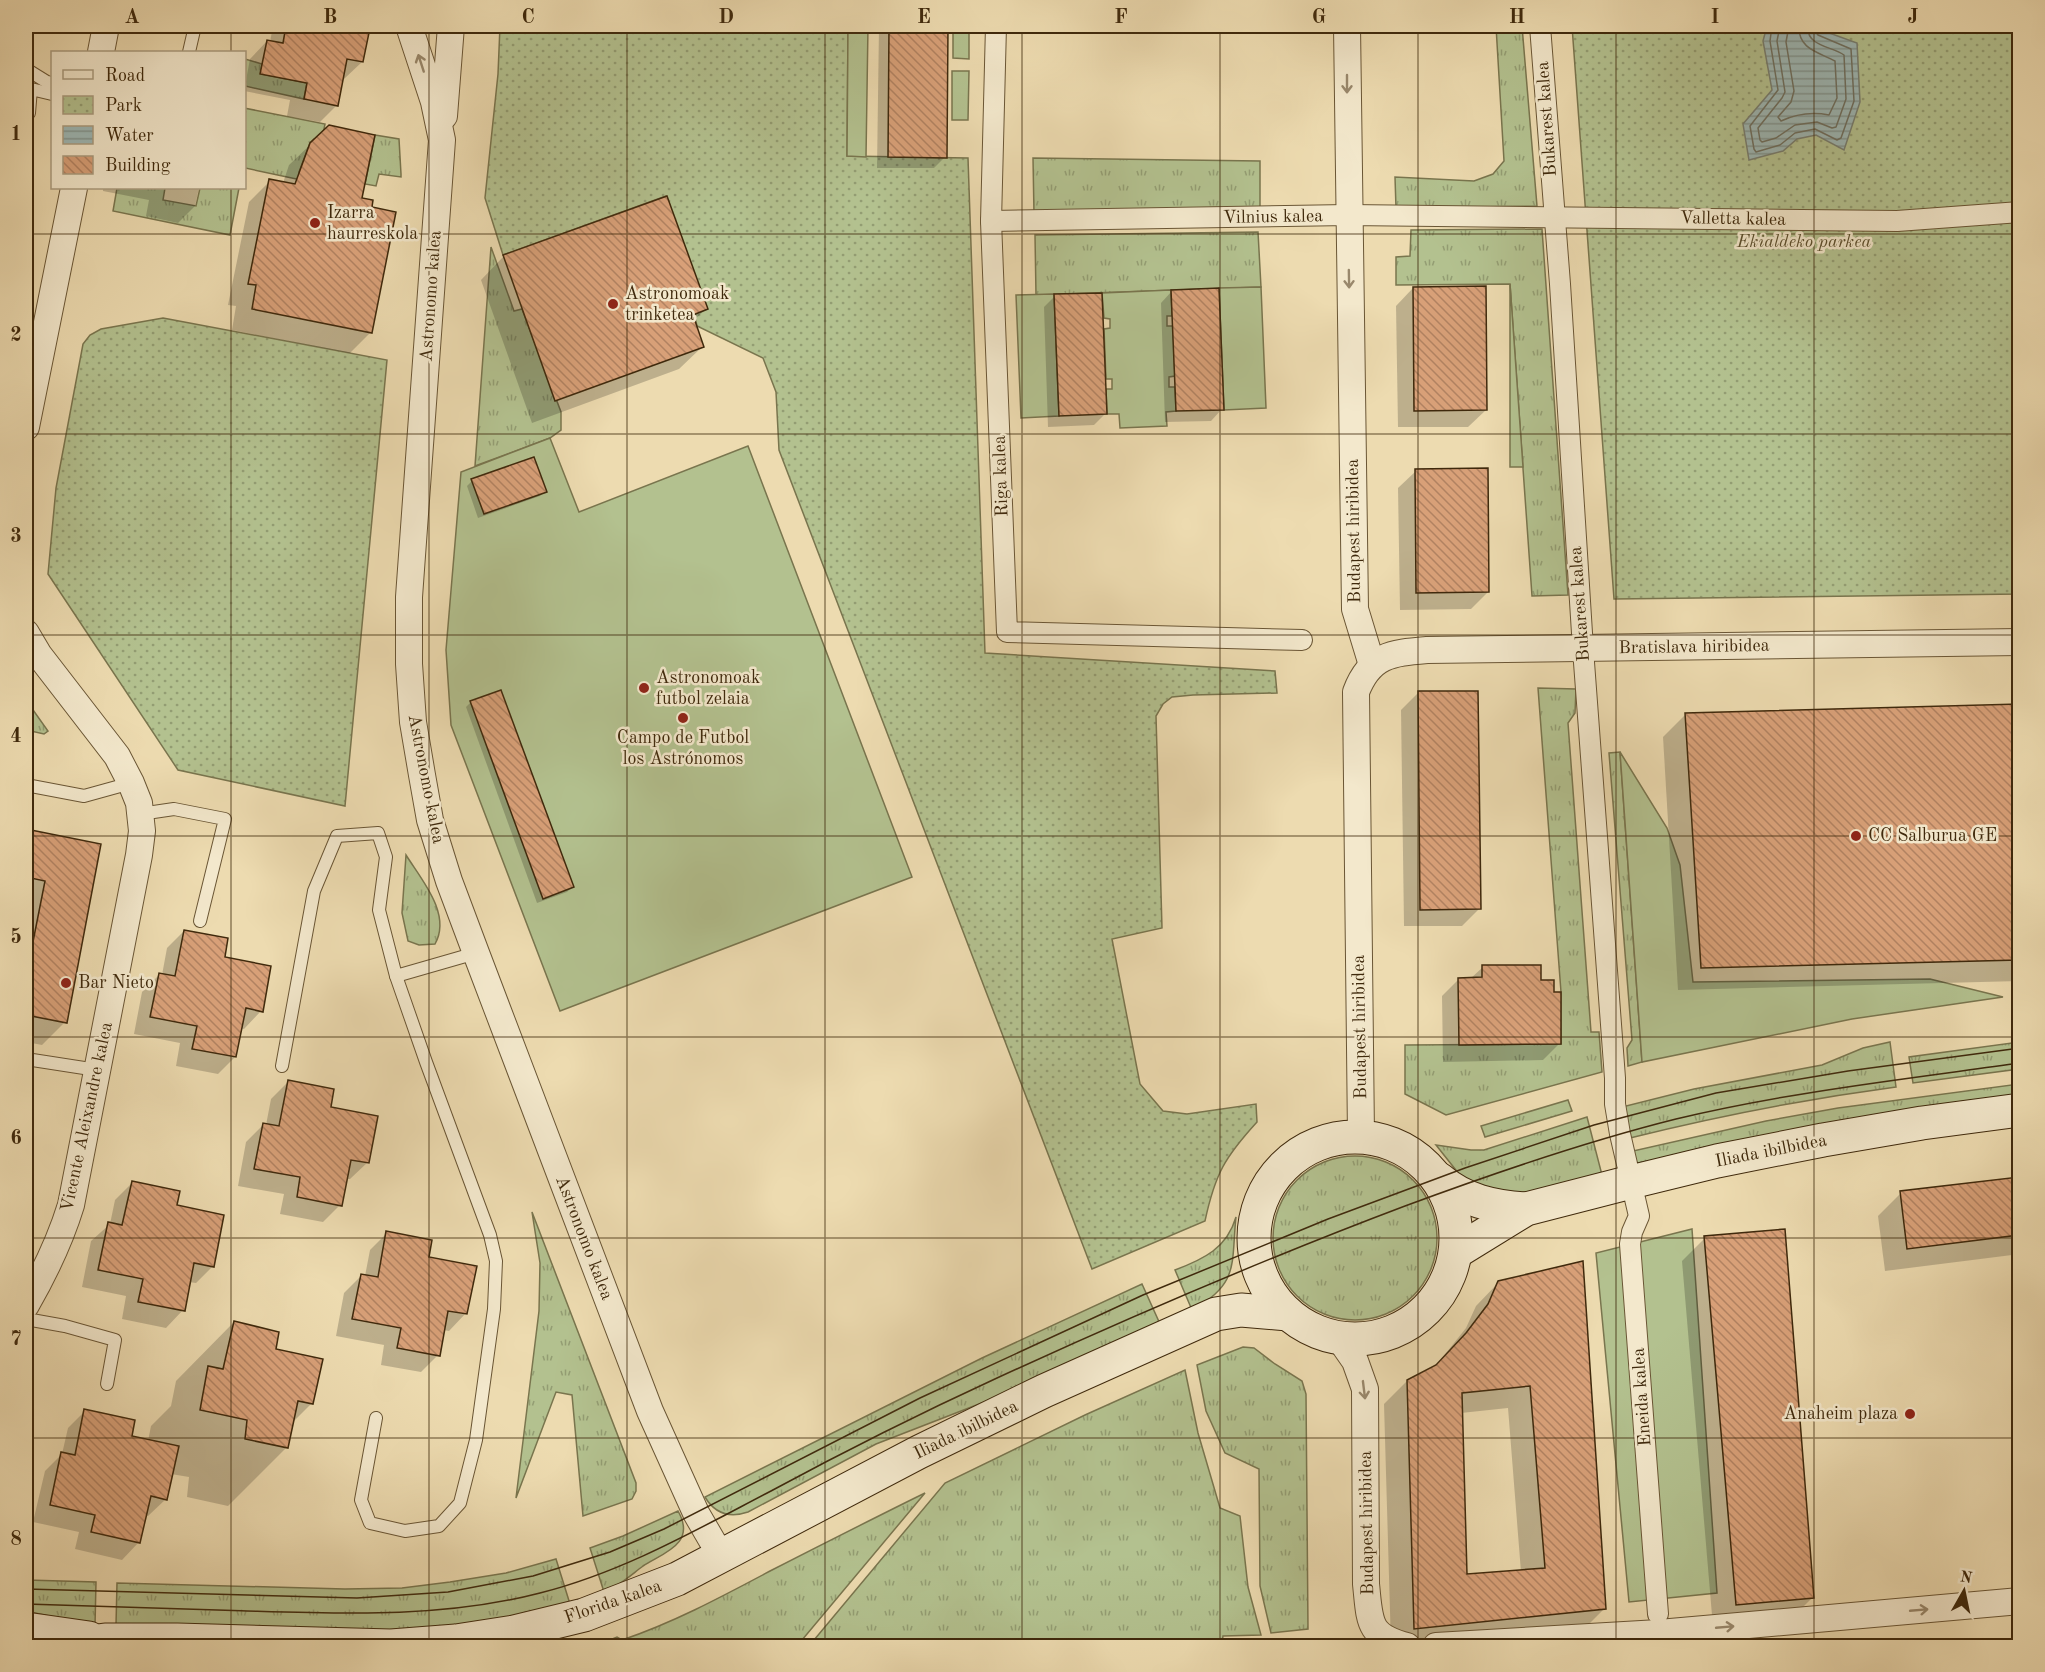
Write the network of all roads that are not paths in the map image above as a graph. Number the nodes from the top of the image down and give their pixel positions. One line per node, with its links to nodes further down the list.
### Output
1 (106, 26): 8 (street)
2 (195, 26): 9 (lane)
3 (409, 26): 14 (street, Astronomo kalea, one-way to 3)
4 (451, 26): 14 (street)
5 (996, 26): 19 (street, Riga kalea)
6 (1347, 26): 17 (street, Budapest hiribidea, one-way to 17)
7 (1540, 26): 18 (street, Bukarest kalea)
8 (101, 51)
9 (189, 51)
10 (26, 69): 11 (lane)
11 (51, 83)
12 (51, 94): 13 (lane)
13 (26, 112)
14 (442, 140): 30 (street, Astronomo kalea)
15 (74, 189): 20 (street)
16 (2019, 212): 18 (street, Valletta kalea)
17 (1348, 215): 18 (street, Vilnius kalea); 19 (street, Vilnius kalea); 25 (street, Budapest hiribidea, one-way to 25)
18 (1555, 216): 24 (street, Bukarest kalea)
19 (991, 221): 22 (street, Riga kalea)
20 (26, 427)
21 (26, 633): 26 (street, Vicente Aleixandre kalea)
22 (1302, 640)
23 (2019, 642): 24 (street, Bratislava hiribidea)
24 (1583, 649): 25 (street, Bratislava hiribidea); 38 (street, Bukarest kalea)
25 (1372, 665): 36 (street, Budapest hiribidea)
26 (131, 783): 27 (lane); 28 (street, Vicente Aleixandre kalea)
27 (26, 785)
28 (140, 814): 29 (lane); 34 (street, Vicente Aleixandre kalea)
29 (200, 921)
30 (476, 953): 31 (lane); 49 (street, Astronomo kalea)
31 (396, 976): 33 (lane); 48 (lane)
32 (26, 1061): 34 (lane)
33 (282, 1066)
34 (97, 1070): 42 (street, Vicente Aleixandre kalea)
35 (2019, 1110): 38 (main road, Iliada ibilbidea)
36 (1361, 1136): 37 (main road); 40 (main road)
37 (1439, 1179): 39 (main road, Iliada ibilbidea); 41 (main road)
38 (1631, 1182): 39 (main road, Iliada ibilbidea); 51 (street, Eneida kalea)
39 (1526, 1209): 41 (main road, Iliada ibilbidea)
40 (1254, 1242): 43 (main road, Iliada ibilbidea); 44 (main road)
41 (1456, 1252): 46 (main road)
42 (26, 1305)
43 (1216, 1314): 44 (main road, Iliada ibilbidea); 49 (main road, Iliada ibilbidea)
44 (1288, 1314): 46 (main road)
45 (26, 1319): 47 (lane)
46 (1339, 1338): 55 (street, Budapest hiribidea, one-way to 55)
47 (107, 1384)
48 (376, 1418)
49 (721, 1556): 53 (main road, Florida kalea)
50 (2019, 1601): 56 (street, one-way to 50)
51 (1658, 1614)
52 (26, 1629): 53 (main road)
53 (105, 1640): 54 (main road)
54 (63, 1647)
55 (1407, 1647)
56 (1436, 1647)

